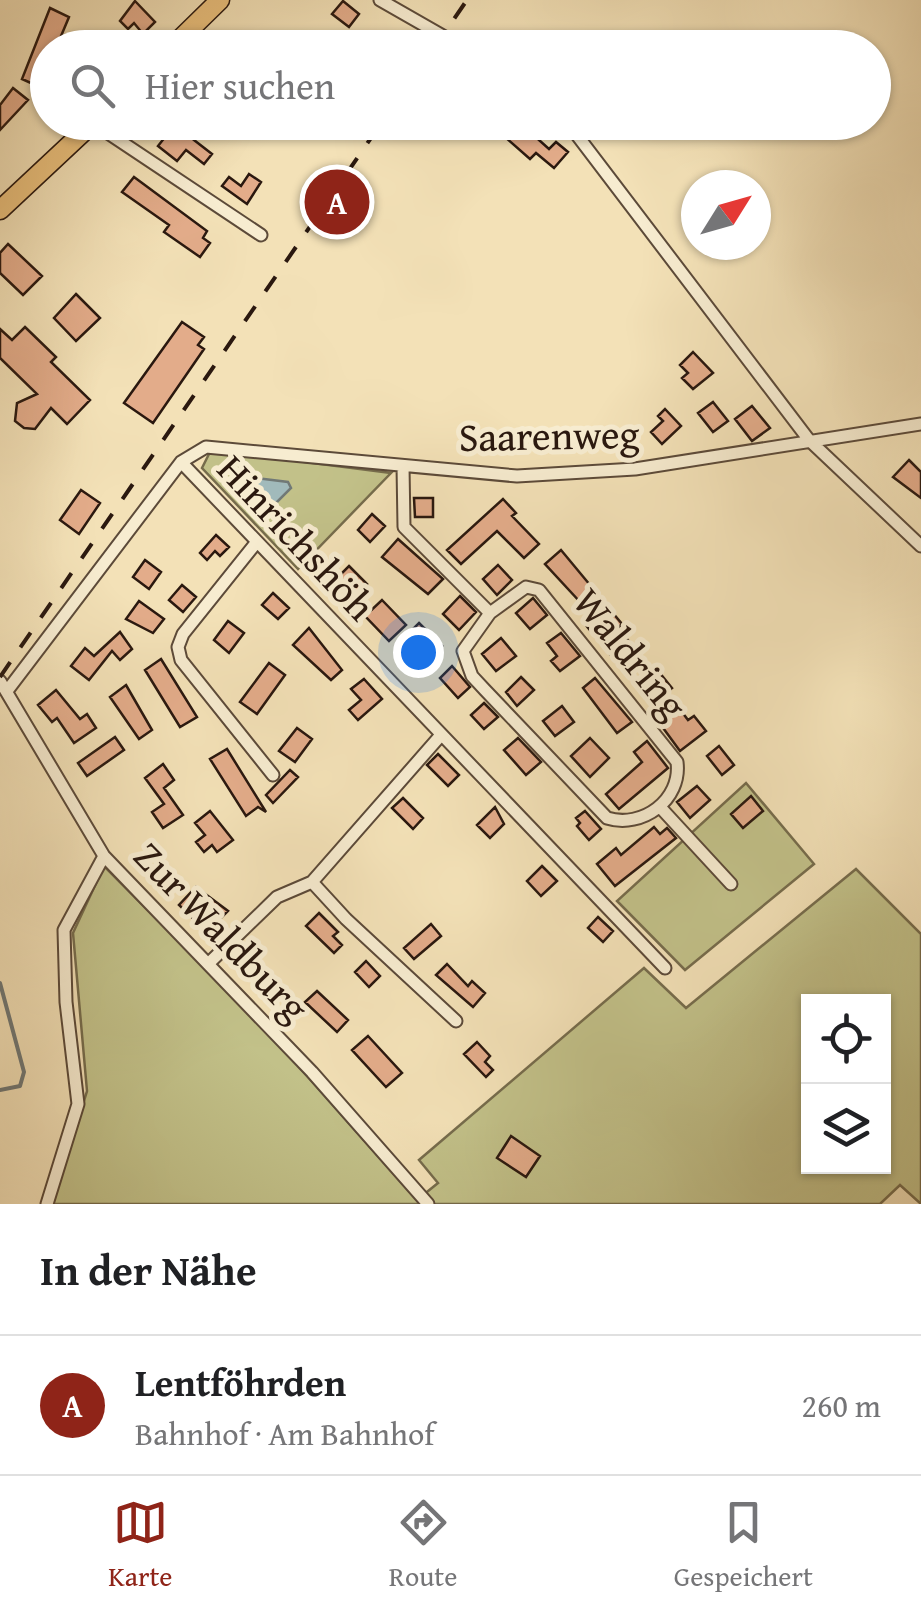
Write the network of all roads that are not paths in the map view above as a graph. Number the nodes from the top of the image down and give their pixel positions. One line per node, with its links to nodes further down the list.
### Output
1 (220, 0): 3 (main road)
2 (380, 0): 4 (street)
3 (190, 30)
4 (432, 30)
5 (76, 140): 8 (main road)
6 (119, 140): 9 (street)
7 (581, 140): 11 (street)
8 (0, 210)
9 (260, 235)
10 (921, 424): 11 (street, Saarenweg)
11 (809, 440): 13 (street, Saarenweg); 15 (street)
12 (182, 462): 13 (street, Saarenweg); 14 (street, Hinrichshöh); 17 (street, Hinrichshöh)
13 (403, 466): 16 (street)
14 (256, 544): 18 (street, Hinrichshöh); 19 (street)
15 (921, 546)
16 (490, 612): 20 (street, Waldring); 20 (street, Waldring)
17 (4, 686): 21 (street, Zur Waldburg)
18 (441, 735): 22 (street); 25 (street, Hinrichshöh)
19 (273, 775)
20 (660, 806): 23 (street)
21 (104, 856): 24 (street, Zur Waldburg); 27 (street)
22 (312, 882): 24 (street); 26 (street)
23 (731, 884)
24 (208, 964): 28 (street, Zur Waldburg)
25 (665, 968)
26 (456, 1021)
27 (47, 1204)
28 (428, 1204)

